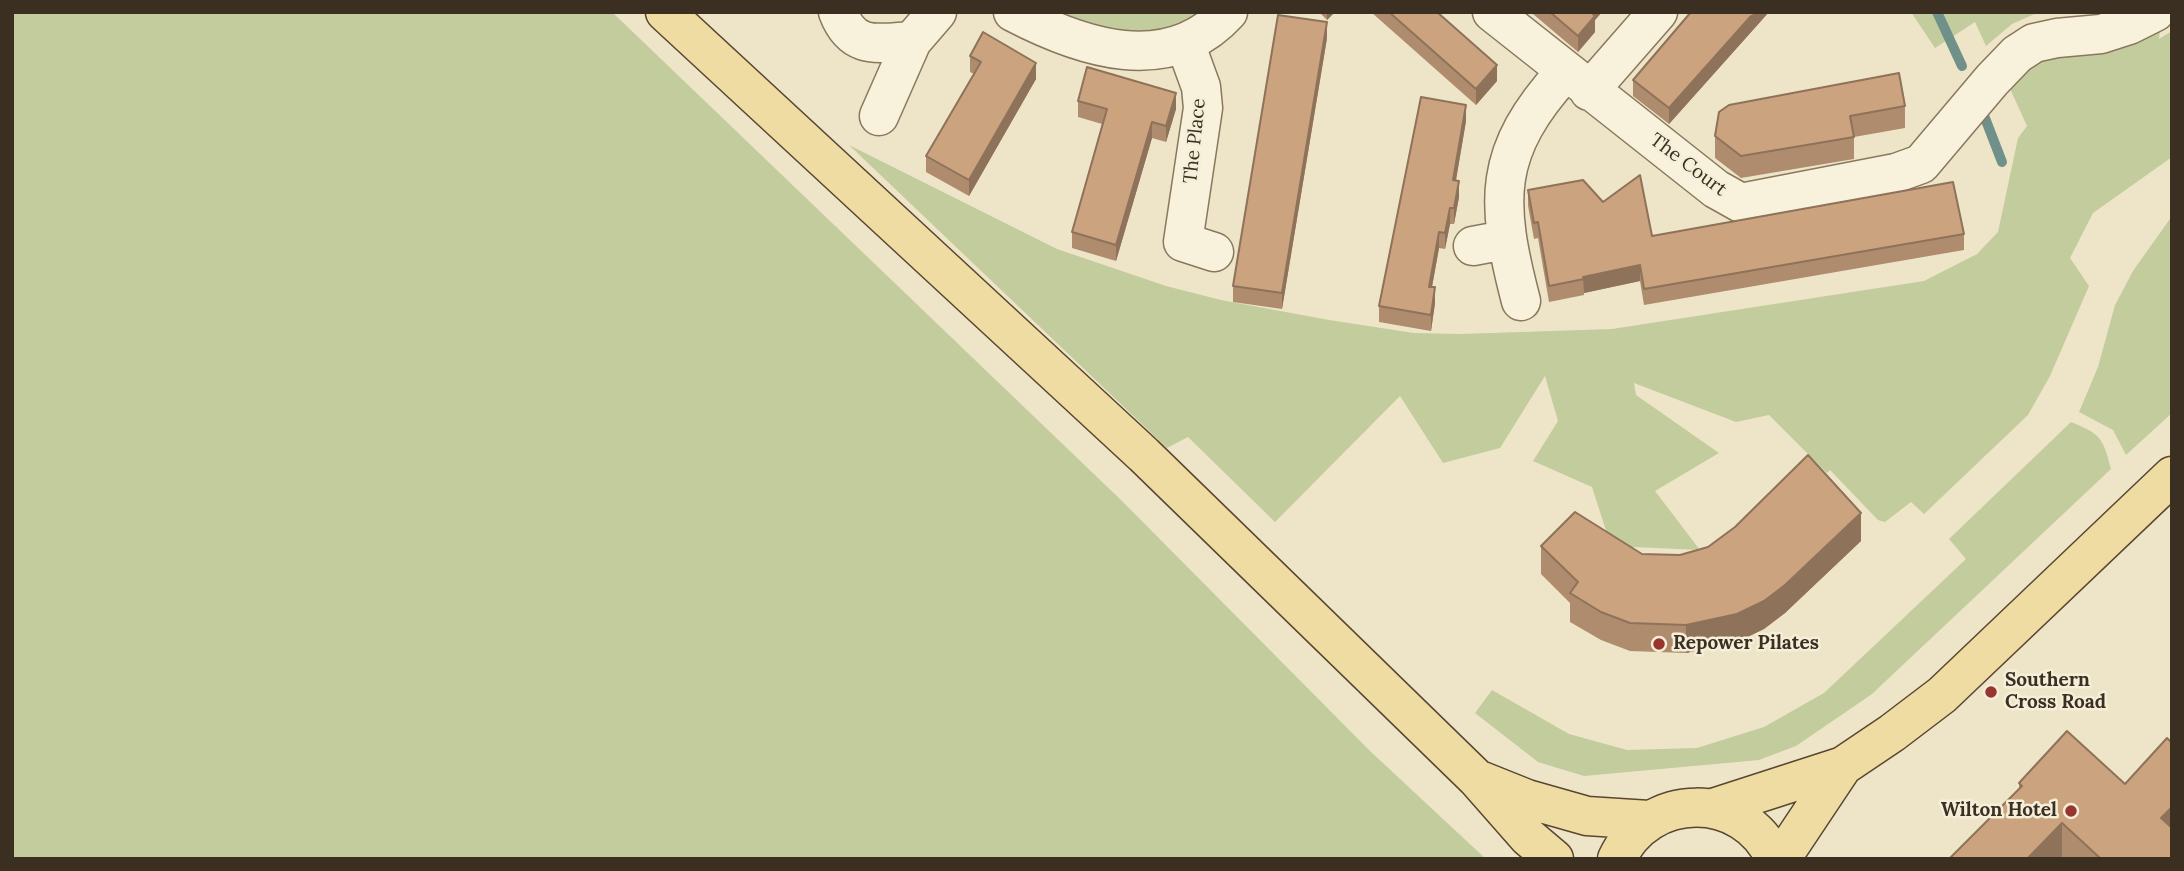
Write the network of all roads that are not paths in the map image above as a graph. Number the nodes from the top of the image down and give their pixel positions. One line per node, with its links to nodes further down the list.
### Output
1 (665, 12): 17 (main road)
2 (838, 12): 9 (street)
3 (937, 12): 9 (street)
4 (1013, 12): 10 (street)
5 (1228, 12): 10 (street)
6 (1492, 12): 11 (street, The Court)
7 (1658, 12): 11 (street)
8 (2155, 12): 11 (street, The Court)
9 (912, 41): 12 (street)
10 (1185, 43): 13 (street, The Place)
11 (1577, 81): 14 (street)
12 (879, 116)
13 (1183, 243)
14 (1521, 301)
15 (2172, 476): 16 (main road)
16 (1843, 766): 18 (main road); 23 (main road)
17 (1477, 779): 19 (main road); 20 (main road)
18 (1713, 808): 19 (main road); 22 (main road)
19 (1649, 820): 21 (main road)
20 (1554, 859)
21 (1617, 859)
22 (1775, 859)
23 (1781, 859)

